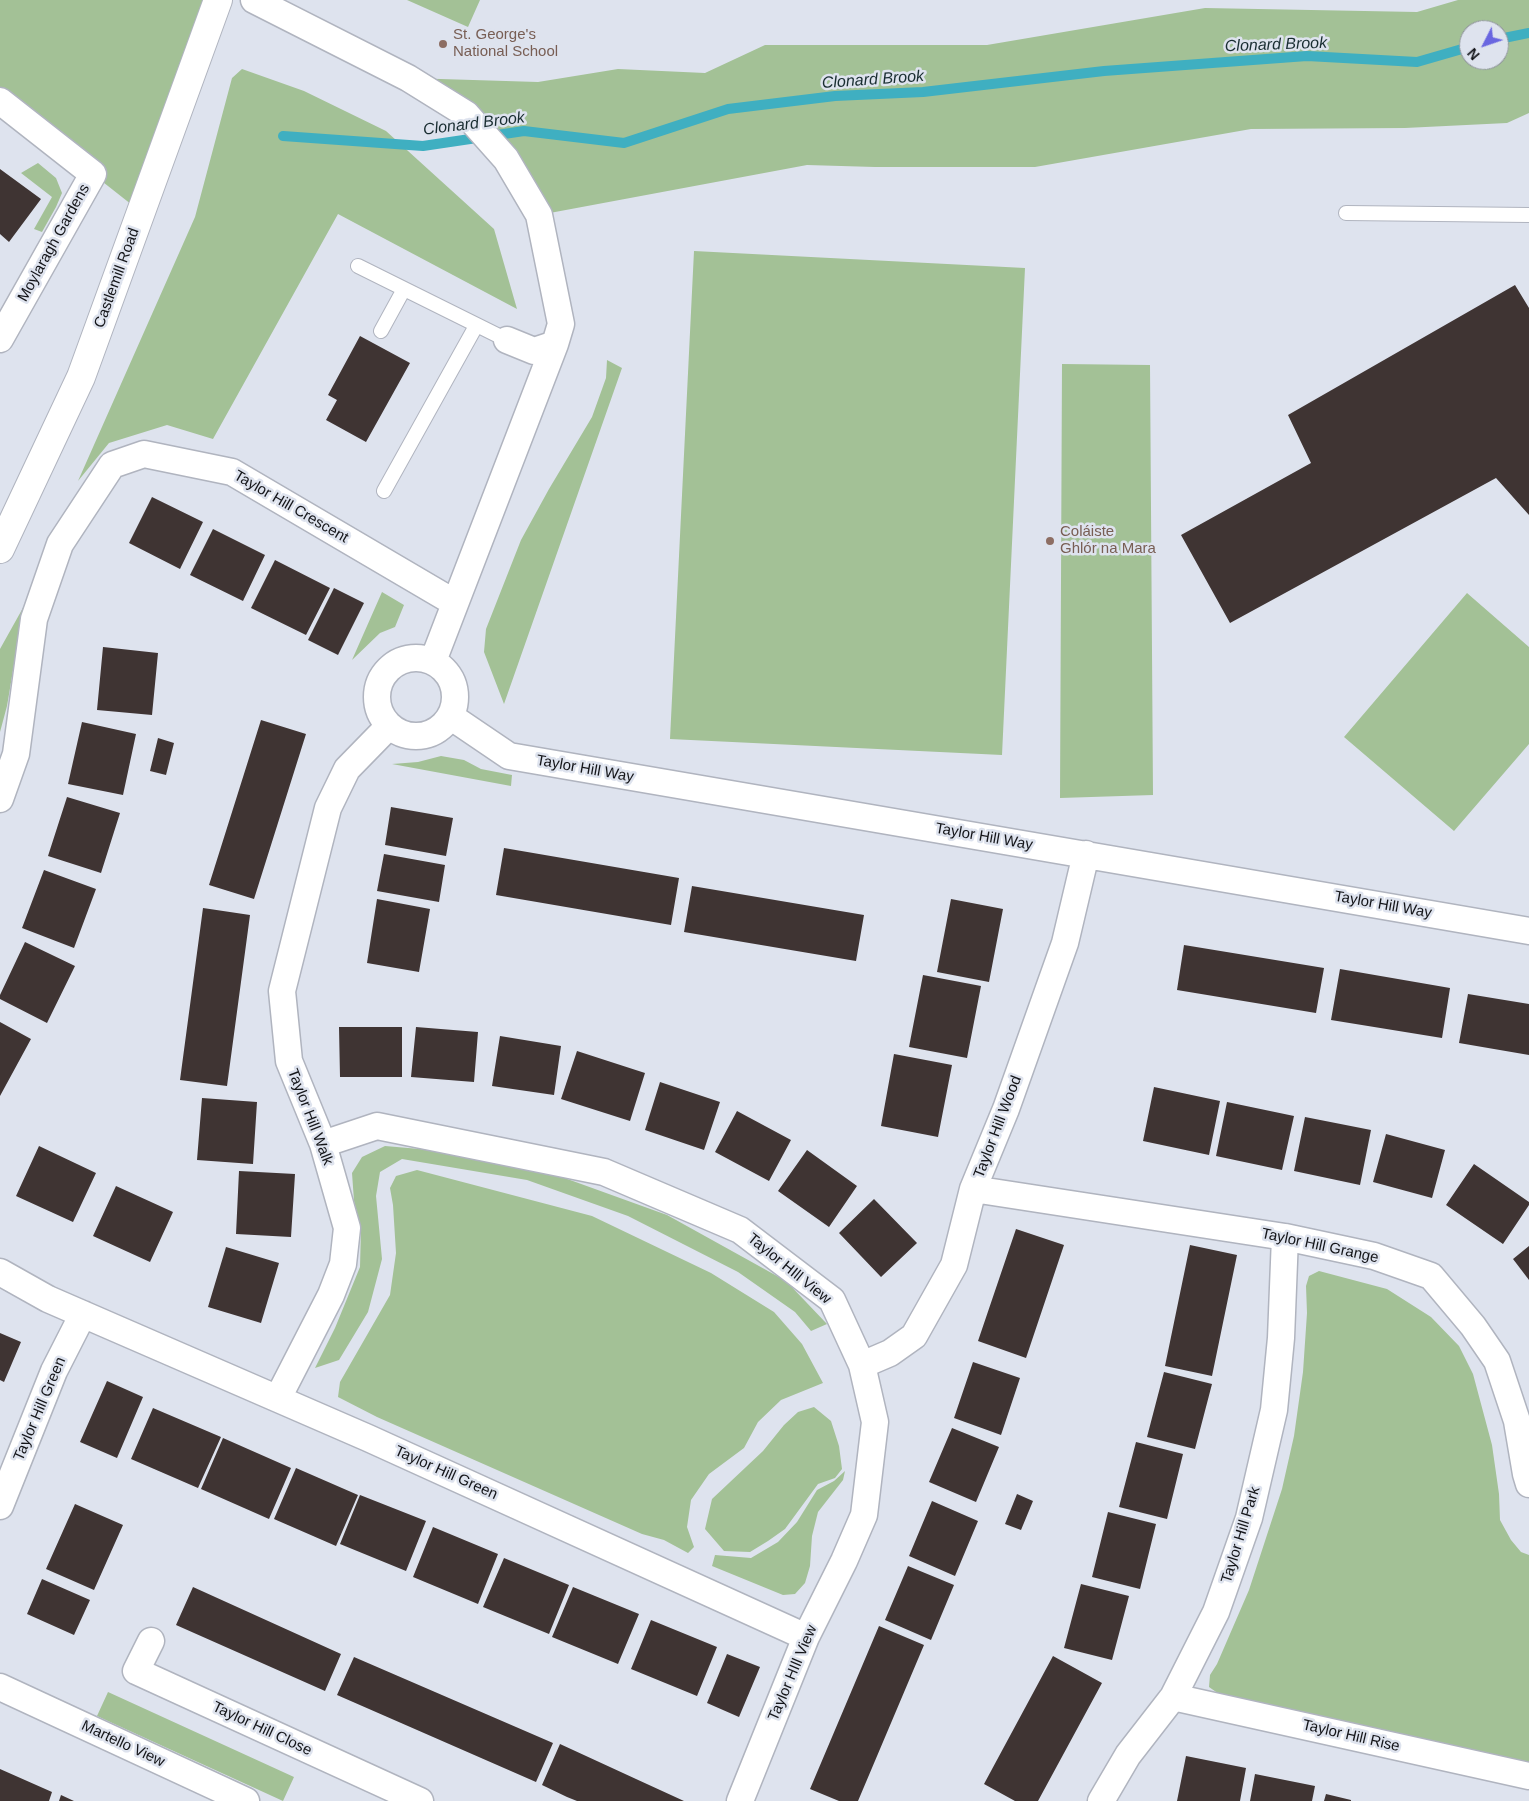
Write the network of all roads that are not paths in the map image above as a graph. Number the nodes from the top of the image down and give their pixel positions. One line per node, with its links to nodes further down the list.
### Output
1 (218, 0): 14 (street, Castlemill Road)
2 (254, 0): 12 (street)
3 (0, 100): 10 (street, Moylaragh Gardens)
4 (1346, 213): 5 (lane)
5 (1529, 215)
6 (358, 266): 7 (lane)
7 (404, 289): 8 (lane); 9 (lane)
8 (476, 326): 11 (lane); 13 (lane)
9 (381, 331)
10 (0, 340)
11 (507, 340): 12 (street)
12 (555, 344): 15 (street)
13 (384, 491)
14 (0, 549)
15 (455, 603): 16 (street); 19 (street, Taylor Hill Crescent)
16 (432, 661): 17 (street); 18 (street)
17 (450, 716): 18 (street); 20 (street, Taylor Hill Way)
18 (389, 726): 22 (street, Taylor Hill Walk)
19 (0, 799)
20 (1086, 854): 21 (street, Taylor Hill Way); 23 (street, Taylor Hill Wood)
21 (1529, 931)
22 (324, 1144): 27 (street, Taylor HIll View); 28 (street, Taylor Hill Walk)
23 (973, 1189): 24 (street, Taylor Hill Grange); 27 (street, Taylor Hill Wood)
24 (1285, 1237): 29 (street, Taylor Hill Grange); 34 (street, Taylor Hill Park)
25 (0, 1272): 26 (street, Taylor Hill Green)
26 (83, 1314): 28 (street, Taylor Hill Green); 30 (street, Taylor Hill Green)
27 (862, 1365): 31 (street, Taylor HIll View)
28 (278, 1398): 31 (street, Taylor Hill Green)
29 (1529, 1484)
30 (0, 1506)
31 (806, 1637): 38 (street, Taylor HIll View)
32 (151, 1641): 37 (street, Taylor Hill Close)
33 (0, 1687): 36 (street, Martello View)
34 (1173, 1697): 35 (street, Taylor Hill Rise); 39 (street, Taylor Hill Park)
35 (1529, 1776)
36 (246, 1801)
37 (420, 1801)
38 (740, 1801)
39 (1101, 1801)

